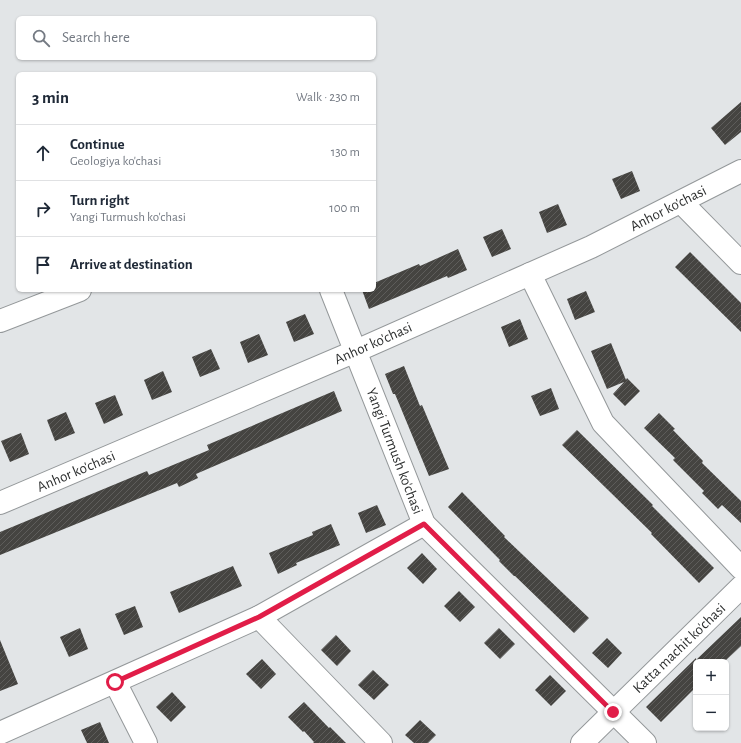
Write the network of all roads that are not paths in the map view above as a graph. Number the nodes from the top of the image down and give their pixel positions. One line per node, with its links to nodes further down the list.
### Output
1 (741, 171): 2 (street, Anhor ko'chasi)
2 (681, 202): 3 (street); 4 (street, Anhor ko'chasi)
3 (741, 262)
4 (530, 274): 8 (street, Anhor ko'chasi); 11 (street)
5 (75, 292): 7 (street)
6 (332, 292): 8 (street, Yangi Turmush ko'chasi)
7 (0, 321)
8 (356, 352): 9 (street, Anhor ko'chasi); 10 (street, Yangi Turmush ko'chasi)
9 (0, 503)
10 (424, 524): 13 (street); 15 (street, Yangi Turmush ko'chasi)
11 (741, 568)
12 (741, 587): 15 (street, Katta machit ko'chasi)
13 (259, 617): 14 (street); 18 (street)
14 (115, 682): 16 (street); 17 (street)
15 (613, 712): 19 (street, Katta machit ko'chasi); 20 (street, Yangi Turmush ko'chasi)
16 (0, 733)
17 (146, 743)
18 (381, 743)
19 (582, 743)
20 (645, 743)

